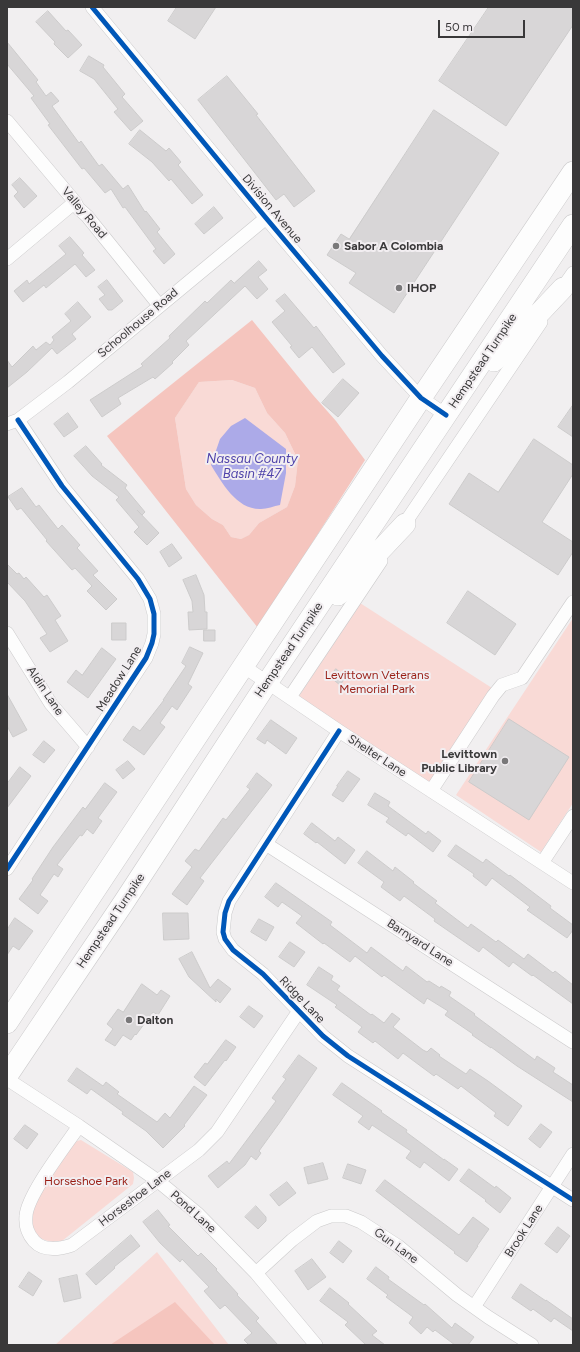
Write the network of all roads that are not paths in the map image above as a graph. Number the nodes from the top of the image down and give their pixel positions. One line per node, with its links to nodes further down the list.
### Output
1 (92, 7): 5 (street, Division Avenue)
2 (7, 121): 4 (street, Valley Road)
3 (573, 172): 10 (main road)
4 (75, 202): 7 (street); 9 (street, Valley Road)
5 (266, 218): 9 (street, Schoolhouse Road); 10 (street, Division Avenue)
6 (573, 225): 11 (main road, Hempstead Turnpike)
7 (7, 259)
8 (568, 280): 11 (main road); 13 (street)
9 (159, 305): 12 (street, Schoolhouse Road)
10 (421, 398): 11 (street, Division Avenue); 17 (main road)
11 (449, 411): 16 (main road, Hempstead Turnpike)
12 (12, 422): 21 (street, Meadow Lane)
13 (405, 524): 16 (main road); 19 (street)
14 (573, 602): 22 (street)
15 (7, 633): 21 (street, Aldin Lane)
16 (297, 639): 18 (main road, Hempstead Turnpike)
17 (243, 666): 18 (street, Shelter Lane); 29 (main road)
18 (267, 683): 19 (street, Shelter Lane); 31 (main road, Hempstead Turnpike)
19 (290, 697): 20 (street, Shelter Lane)
20 (339, 731): 22 (street, Shelter Lane); 24 (street, Ridge Lane)
21 (88, 747): 26 (street, Meadow Lane)
22 (431, 791): 25 (street, Shelter Lane)
23 (573, 816): 25 (street)
24 (266, 844): 28 (street, Ridge Lane); 30 (street, Barnyard Lane)
25 (542, 863): 27 (street, Shelter Lane)
26 (7, 869)
27 (573, 883)
28 (299, 1011): 34 (street, Horseshoe Lane); 35 (street, Ridge Lane)
29 (7, 1023)
30 (573, 1042)
31 (7, 1078): 32 (street, Pond Lane)
32 (79, 1126): 34 (street, Pond Lane); 34 (street, Horseshoe Lane)
33 (573, 1154): 35 (street, Brook Lane)
34 (158, 1181): 37 (street, Pond Lane)
35 (552, 1187): 36 (street, Ridge Lane); 38 (street, Brook Lane)
36 (573, 1200)
37 (256, 1273): 38 (street, Gun Lane); 39 (street, Pond Lane)
38 (474, 1307): 40 (street, Gun Lane)
39 (316, 1345)
40 (532, 1345)

